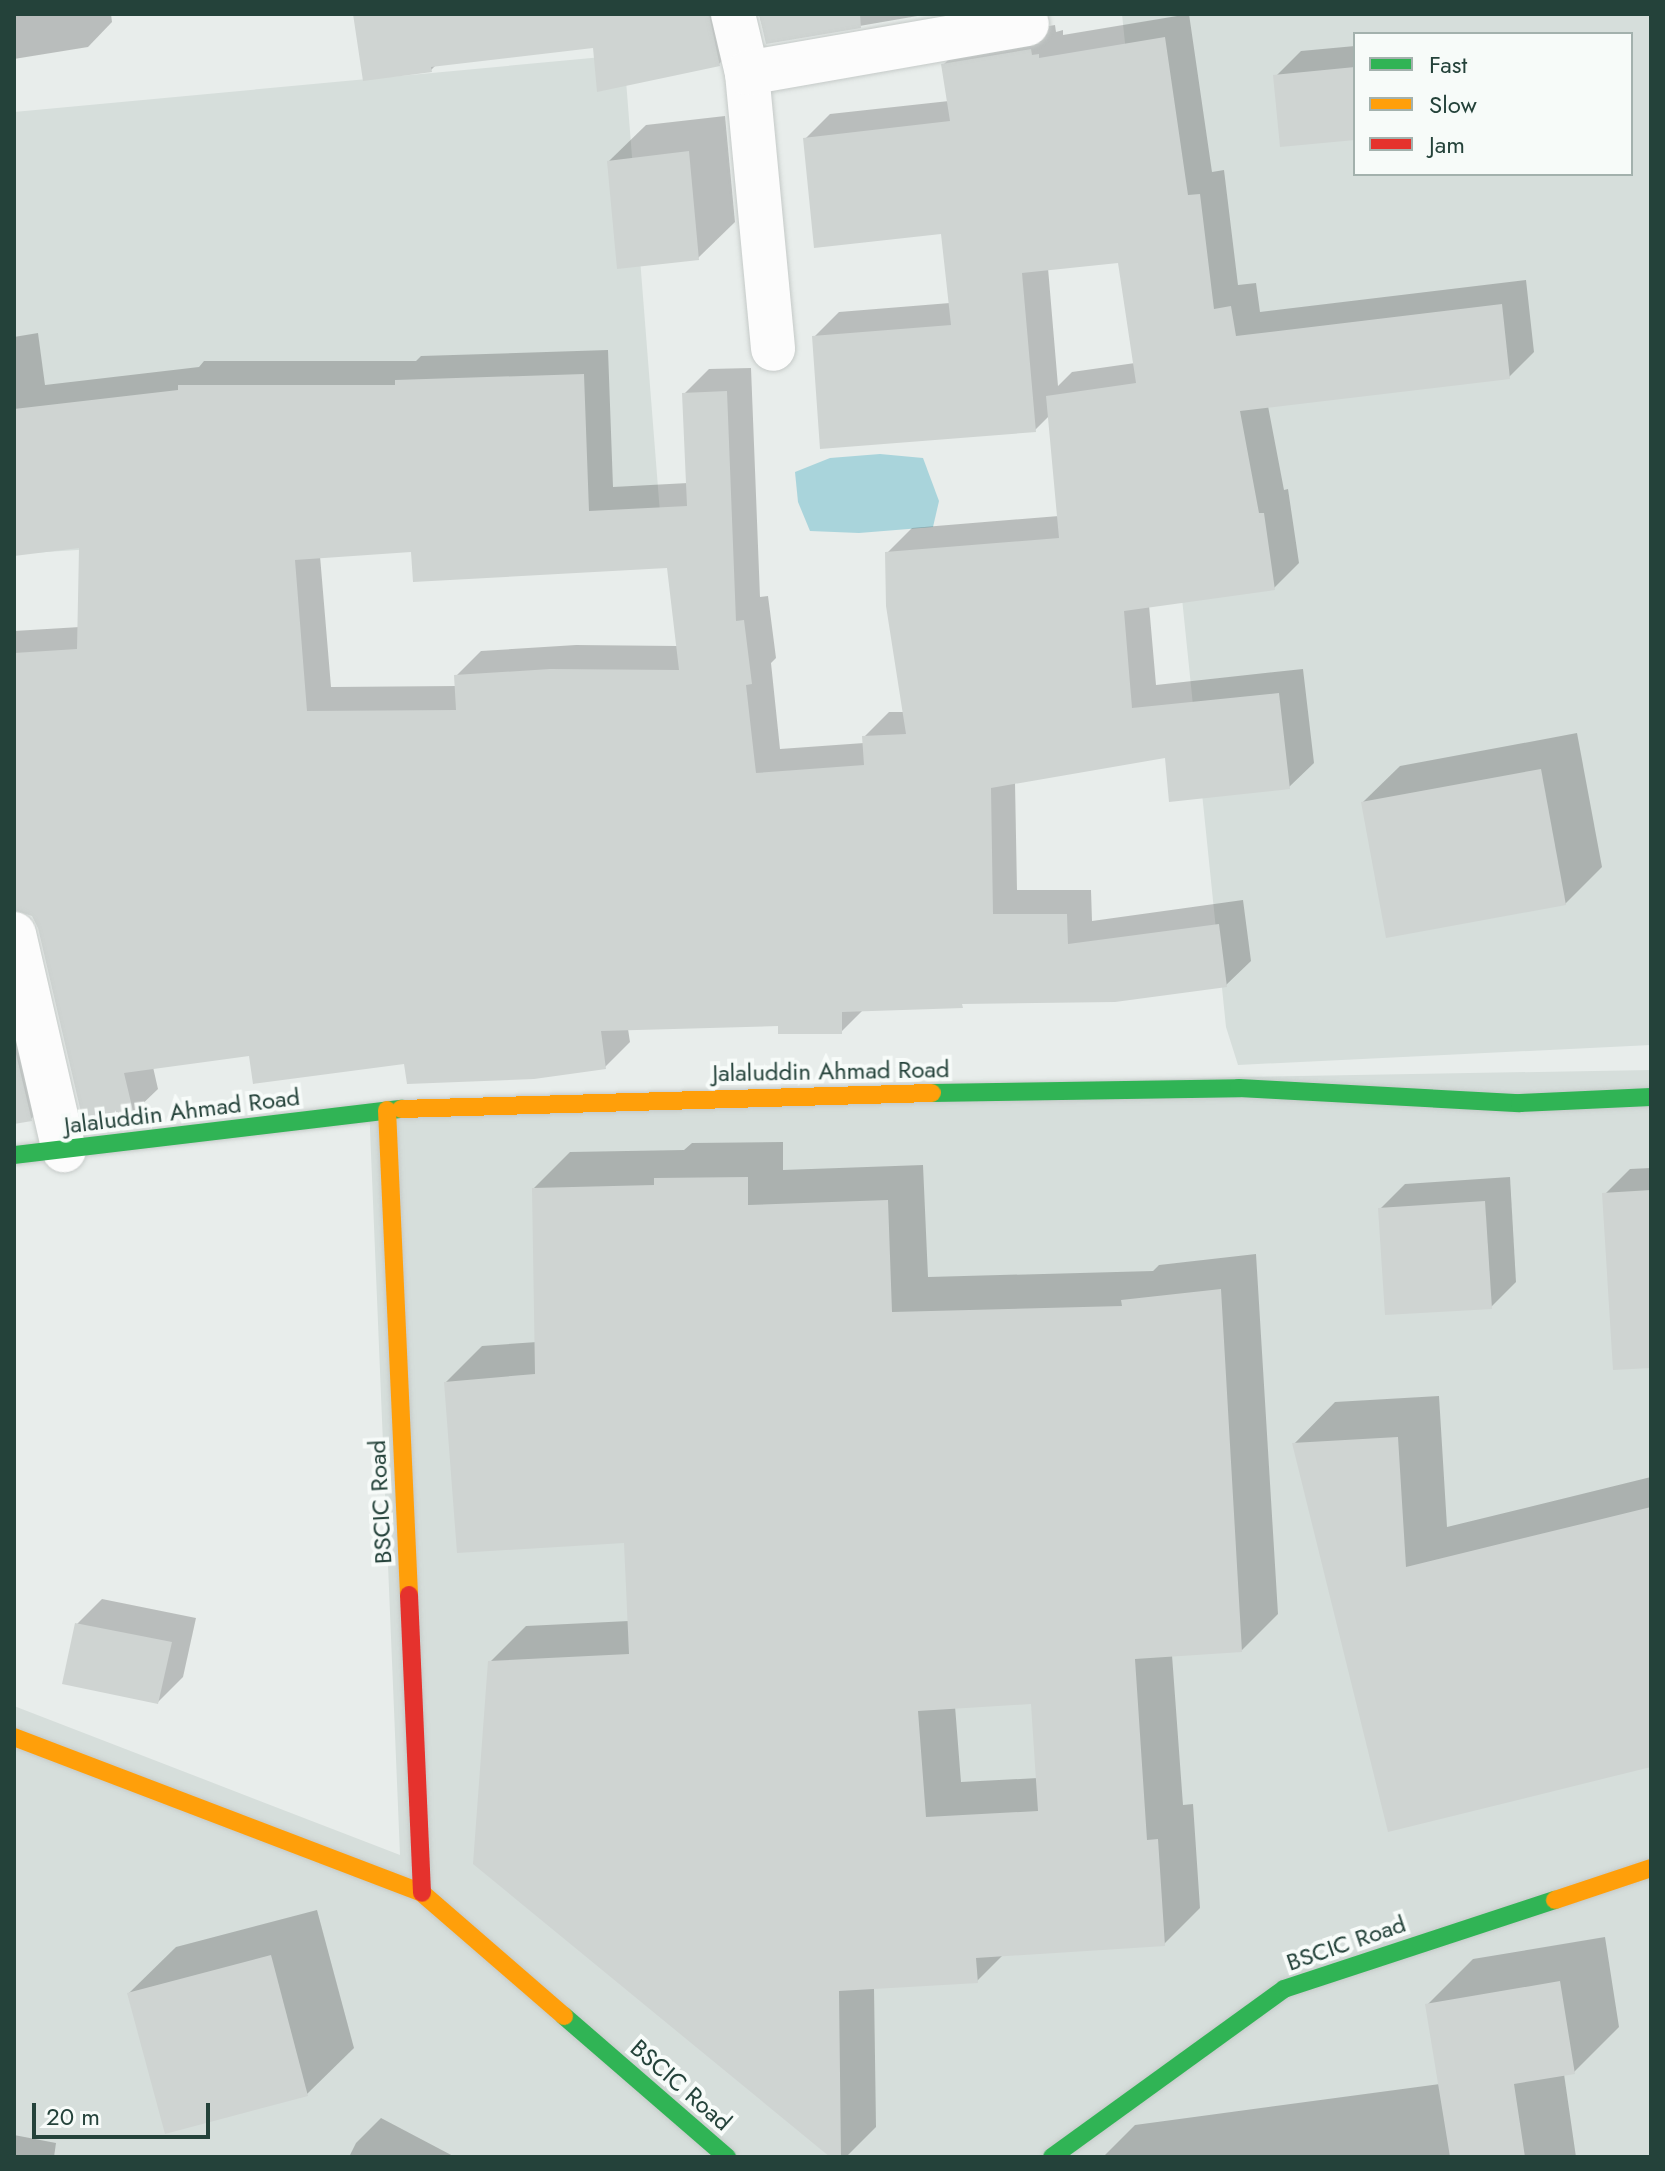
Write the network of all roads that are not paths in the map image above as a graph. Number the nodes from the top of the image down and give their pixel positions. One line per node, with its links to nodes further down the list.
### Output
1 (733, 14): 3 (street)
2 (1027, 24): 3 (street)
3 (747, 73): 4 (street)
4 (773, 349)
5 (14, 934): 8 (street)
6 (1651, 1097): 7 (street, Jalaluddin Ahmad Road)
7 (387, 1110): 8 (street, Jalaluddin Ahmad Road); 12 (street, BSCIC Road)
8 (64, 1150): 9 (street, Jalaluddin Ahmad Road)
9 (14, 1155)
10 (14, 1737): 12 (street, BSCIC Road)
11 (1651, 1868): 14 (street, BSCIC Road)
12 (422, 1893): 13 (street, BSCIC Road)
13 (727, 2157)
14 (1052, 2157)

